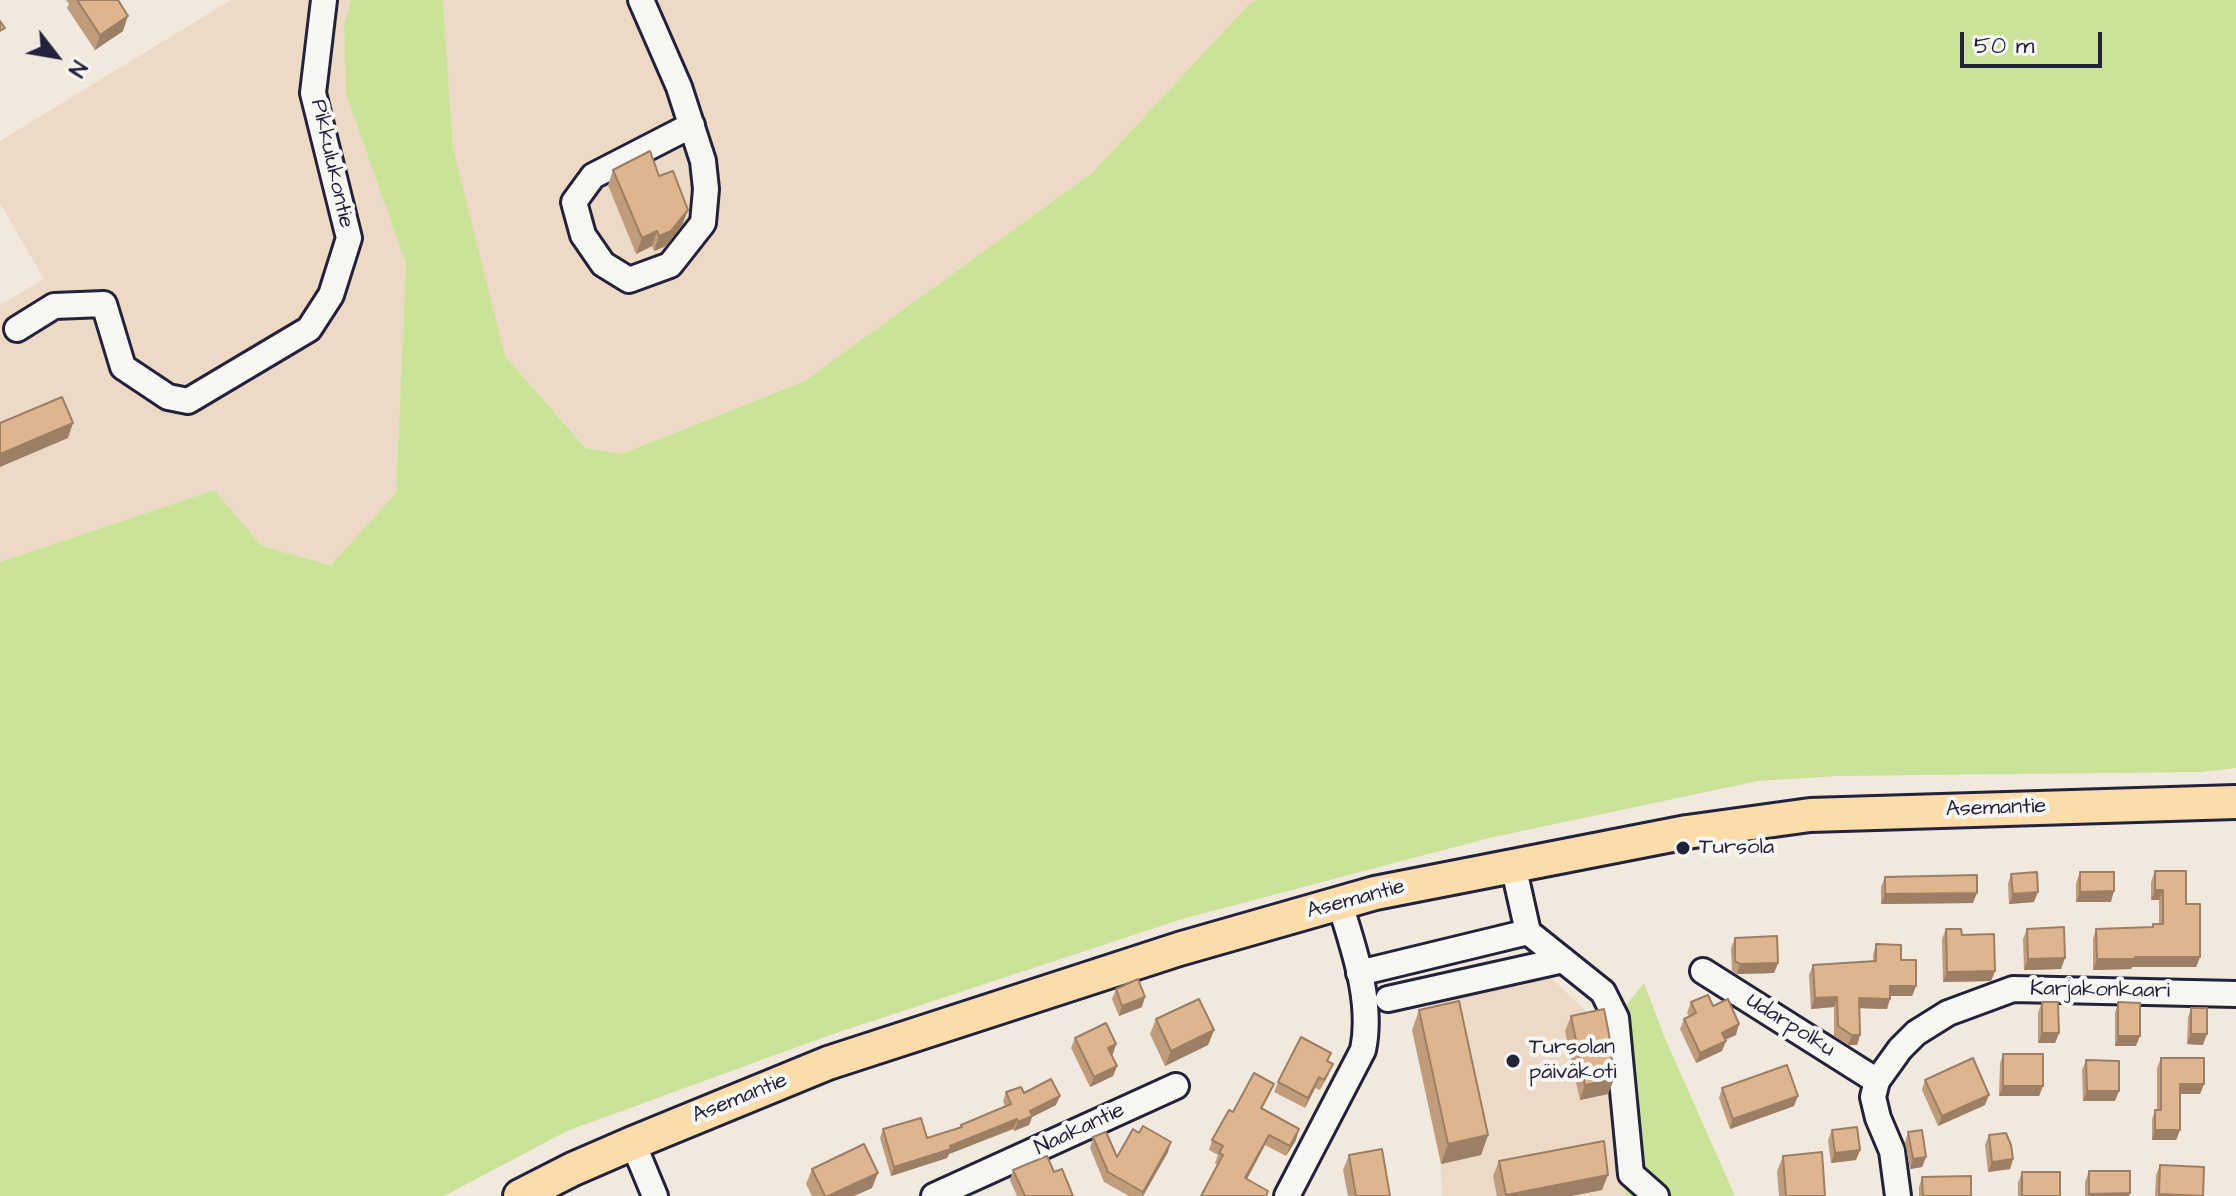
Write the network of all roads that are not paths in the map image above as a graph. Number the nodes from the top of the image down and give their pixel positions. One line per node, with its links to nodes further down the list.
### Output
1 (324, 0): 4 (street, Pikkulukontie)
2 (641, 0): 3 (street)
3 (692, 125): 3 (street)
4 (17, 329)
5 (2236, 802): 6 (main road, Asemantie)
6 (1513, 865): 7 (main road, Asemantie); 8 (street)
7 (1340, 904): 10 (street); 16 (main road, Asemantie)
8 (1528, 932): 9 (street); 10 (street)
9 (1563, 960): 13 (street); 22 (street)
10 (1368, 971): 21 (street)
11 (1703, 971): 14 (street, Udarpolku)
12 (2236, 994): 14 (street, Karjakonkaari)
13 (1388, 999)
14 (1877, 1081): 23 (street)
15 (1176, 1086): 17 (street, Naakantie)
16 (633, 1143): 18 (main road, Asemantie); 19 (street)
17 (989, 1185): 20 (street, Naakantie)
18 (520, 1196)
19 (655, 1196)
20 (934, 1196)
21 (1287, 1196)
22 (1656, 1196)
23 (1898, 1196)

